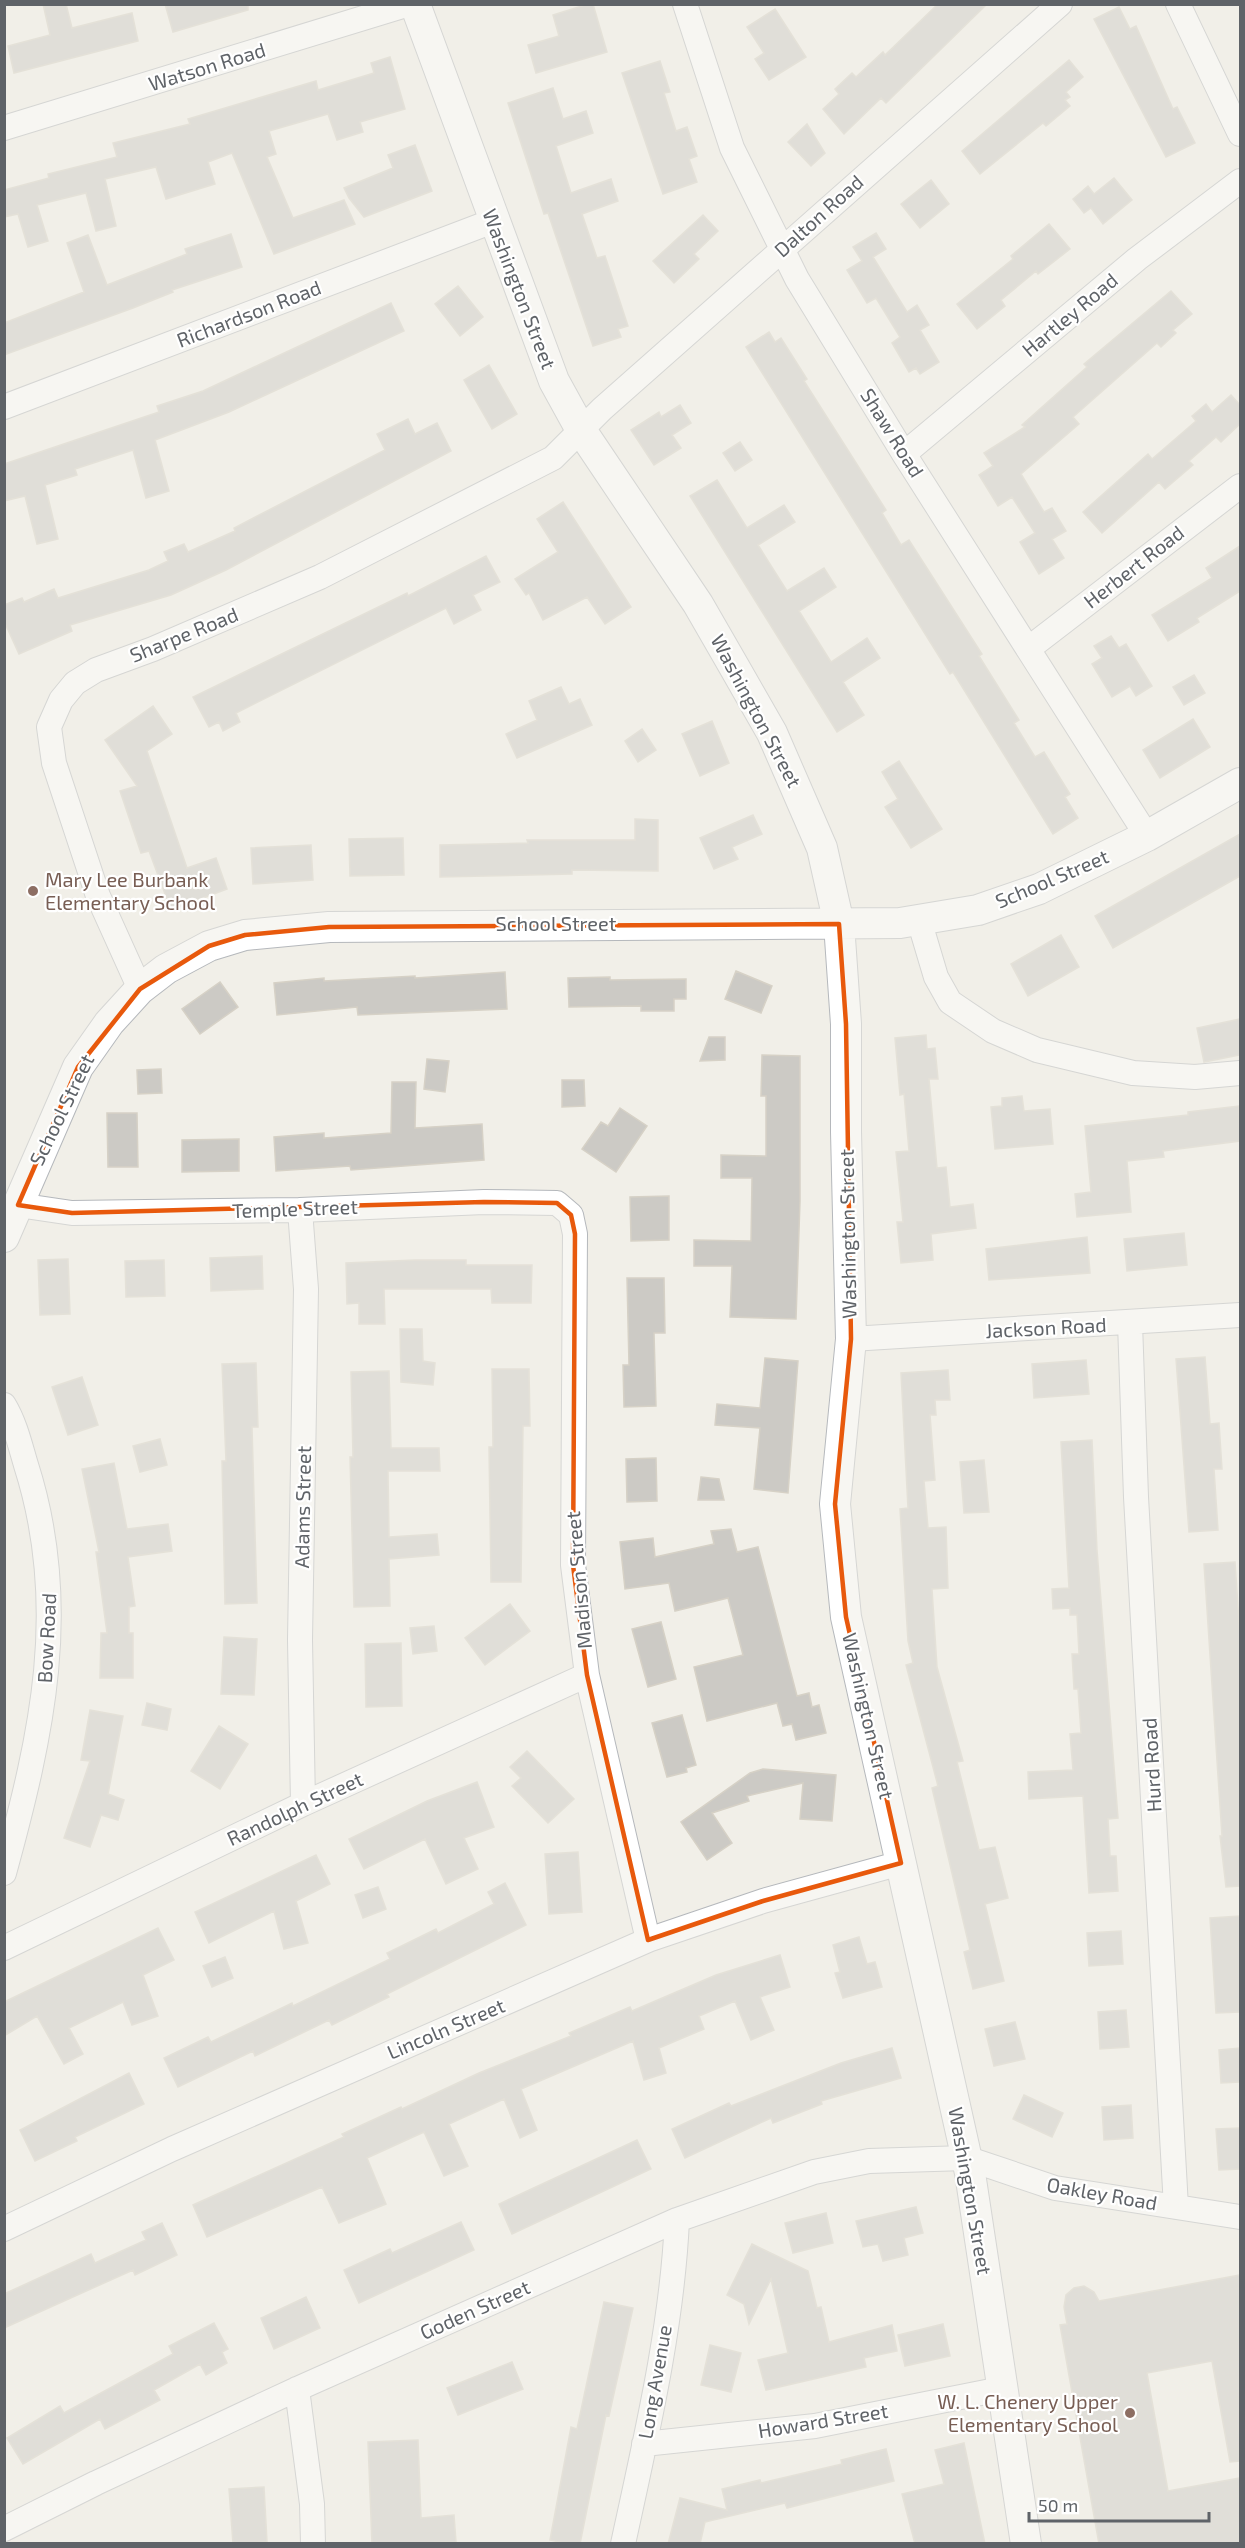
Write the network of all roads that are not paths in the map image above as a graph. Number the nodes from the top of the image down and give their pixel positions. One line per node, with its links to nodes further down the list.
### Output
1 (409, 4): 6 (street, Watson Road)
2 (415, 4): 9 (street, Washington Street)
3 (685, 4): 10 (street, Shaw Road)
4 (1060, 4): 10 (street, Dalton Road)
5 (1178, 4): 7 (street)
6 (4, 128)
7 (1240, 134)
8 (1240, 181): 13 (street, Hartley Road)
9 (493, 221): 11 (street, Richardson Road); 12 (street, Washington Street)
10 (782, 250): 12 (street, Dalton Road); 13 (street, Shaw Road)
11 (4, 407)
12 (581, 430): 19 (street, Washington Street); 20 (street, Sharpe Road)
13 (904, 454): 15 (street, Shaw Road)
14 (1240, 486): 15 (street, Herbert Road)
15 (1028, 649): 17 (street, Shaw Road)
16 (1240, 783): 17 (street, School Street)
17 (1147, 836): 18 (street, School Street)
18 (919, 920): 19 (street, School Street); 21 (street)
19 (839, 924): 20 (street, School Street); 28 (street, Washington Street)
20 (141, 989): 22 (street, School Street)
21 (1240, 1073)
22 (18, 1205): 23 (street, Temple Street); 25 (street, School Street)
23 (300, 1210): 24 (street, Temple Street); 31 (street, Adams Street)
24 (569, 1213): 30 (street, Madison Street)
25 (4, 1237)
26 (1240, 1315): 27 (street, Jackson Road)
27 (1130, 1323): 28 (street, Jackson Road); 37 (street, Hurd Road)
28 (850, 1339): 32 (street, Washington Street)
29 (4, 1405): 33 (street, Bow Road)
30 (587, 1675): 31 (street, Randolph Street); 34 (street, Madison Street)
31 (303, 1804): 35 (street, Randolph Street)
32 (901, 1863): 34 (street, Lincoln Street); 36 (street, Washington Street)
33 (4, 1873)
34 (648, 1940): 40 (street, Lincoln Street)
35 (4, 1948)
36 (966, 2158): 37 (street, Oakley Road); 39 (street, Goden Street); 42 (street, Washington Street)
37 (1176, 2207): 38 (street, Oakley Road)
38 (1240, 2217)
39 (677, 2220): 41 (street, Goden Street); 43 (street, Long Avenue)
40 (4, 2229)
41 (297, 2389): 44 (street, Goden Street); 45 (street)
42 (1001, 2389): 43 (street, Howard Street); 47 (street, Washington Street)
43 (644, 2444): 46 (street, Long Avenue)
44 (8, 2533)
45 (314, 2544)
46 (623, 2544)
47 (1026, 2544)

